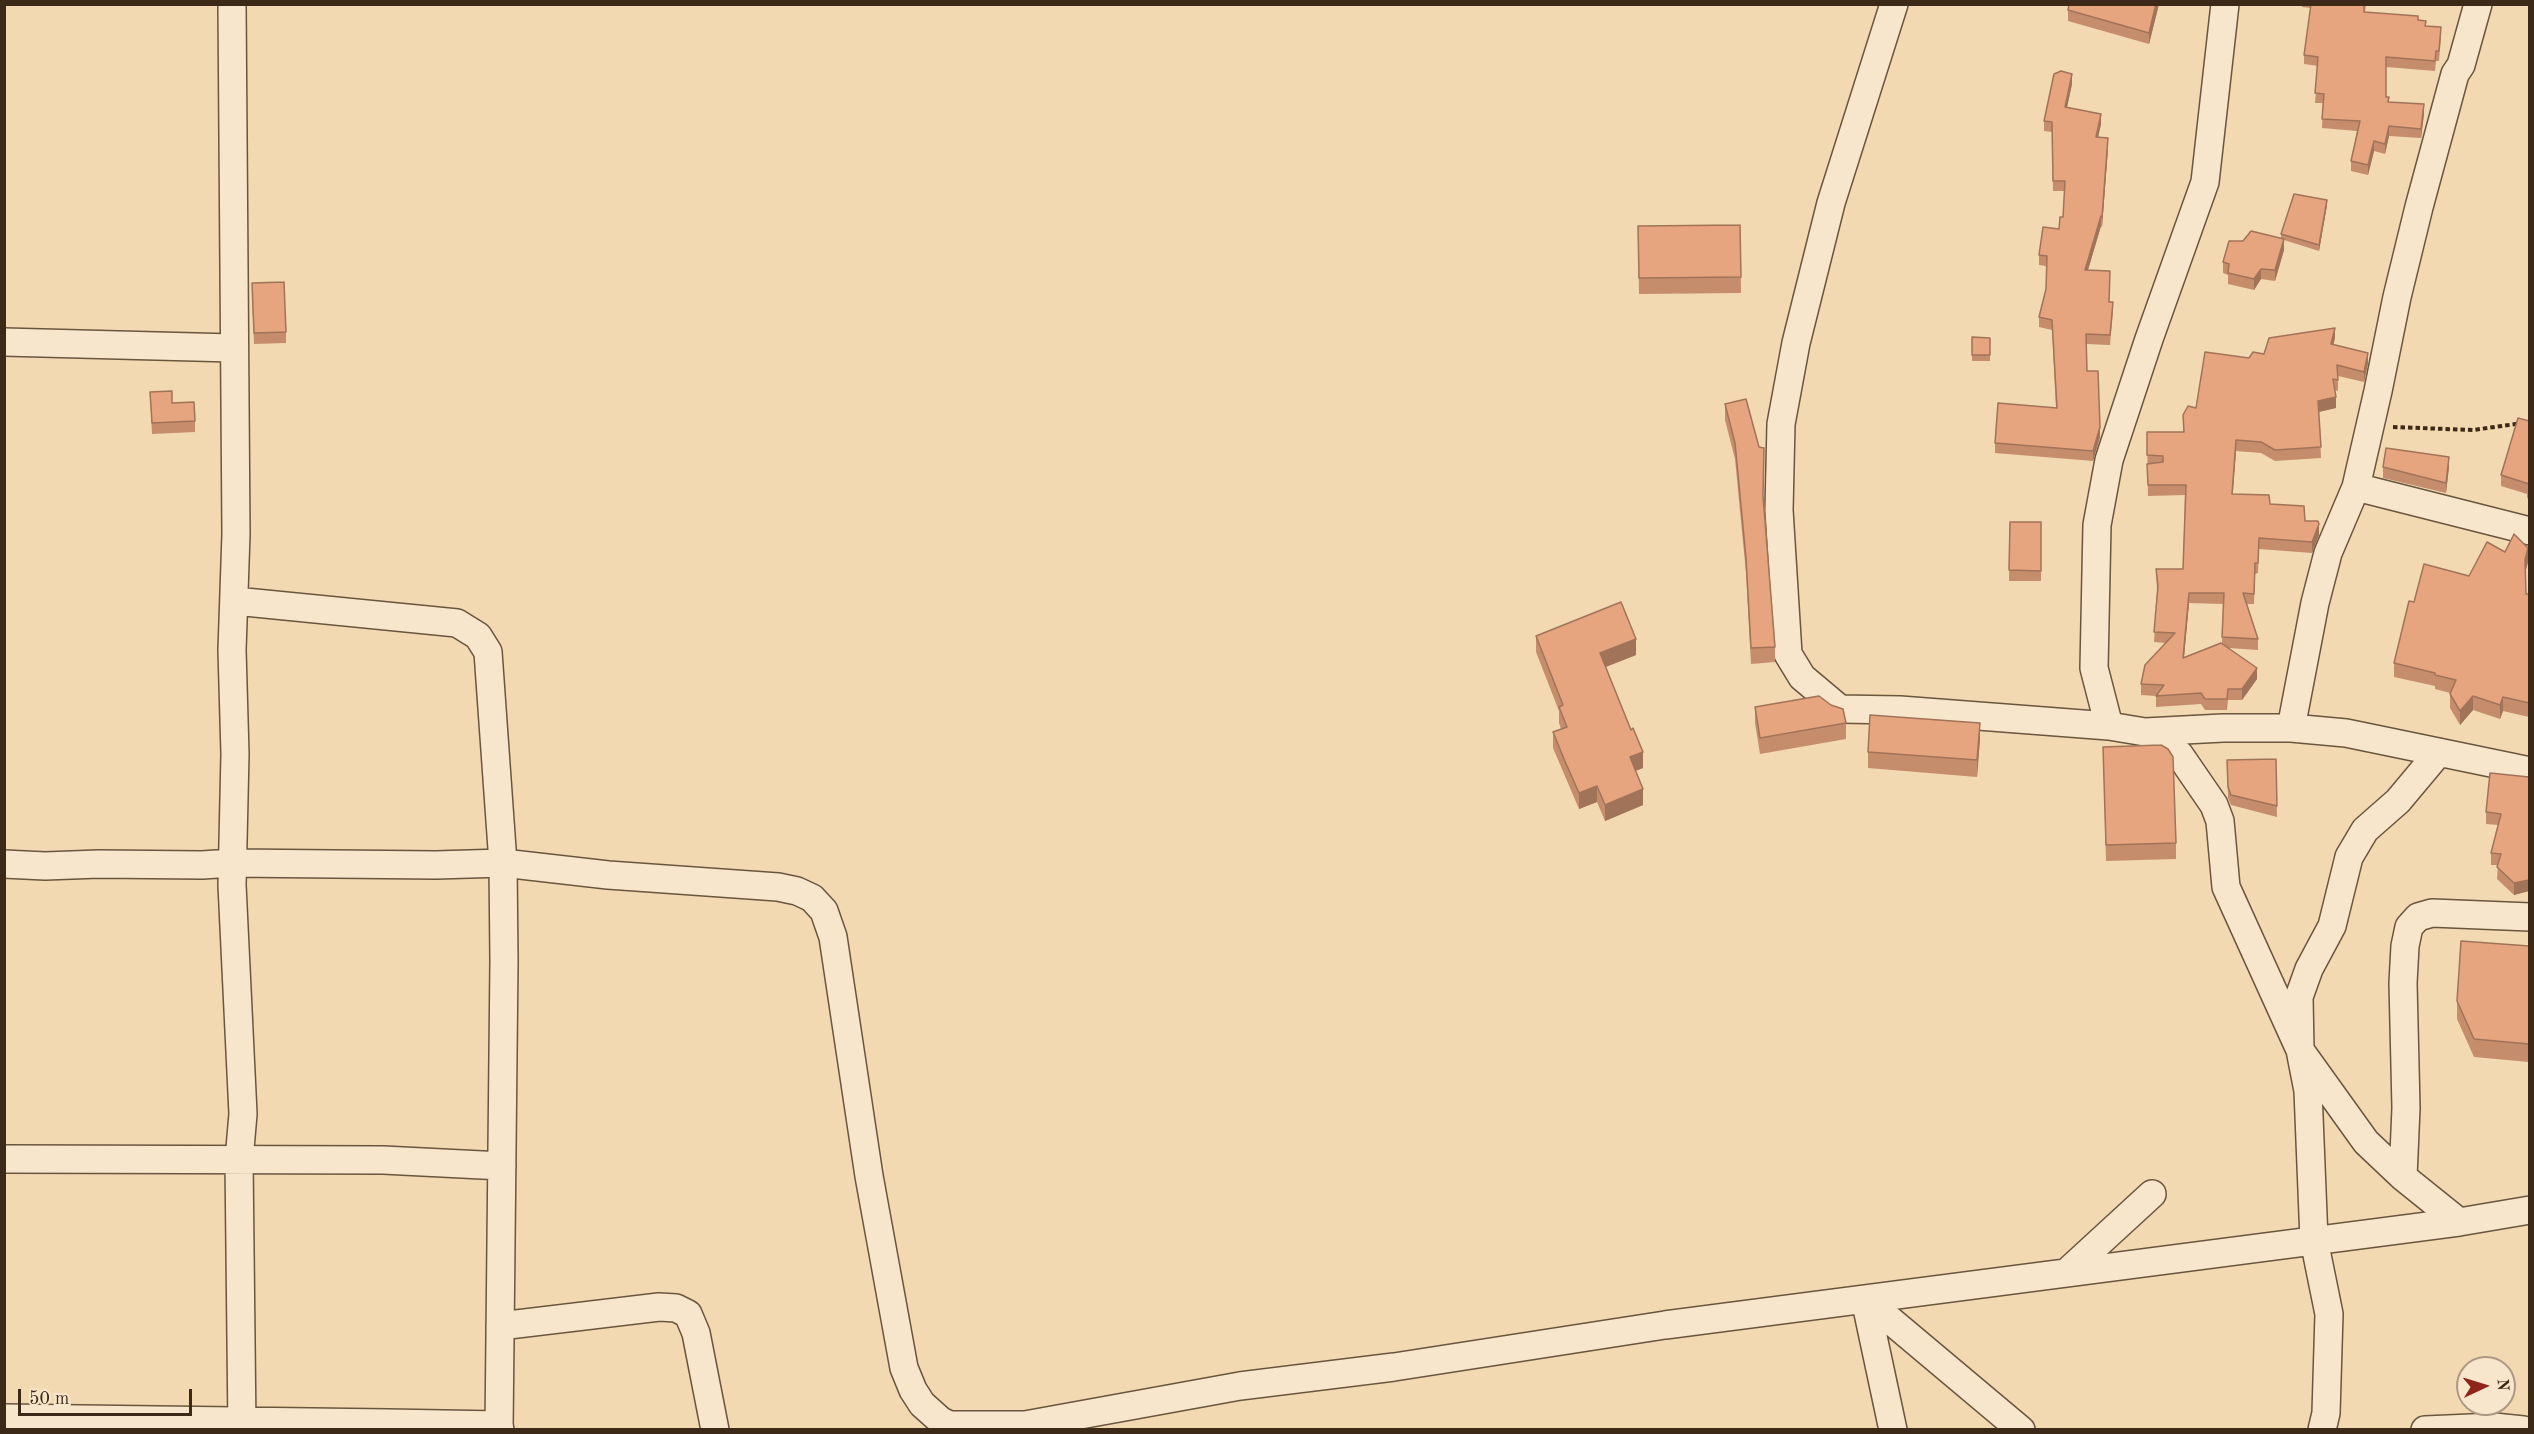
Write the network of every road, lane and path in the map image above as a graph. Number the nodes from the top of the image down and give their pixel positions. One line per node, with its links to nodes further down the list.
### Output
1 (231, 4): 6 (street)
2 (1894, 4): 12 (street)
3 (2225, 4): 12 (street)
4 (2478, 4): 8 (street)
5 (4, 342): 6 (street)
6 (233, 348): 11 (street)
7 (2529, 422): 8 (path)
8 (2370, 426): 9 (street)
9 (2356, 487): 10 (street); 13 (street)
10 (2529, 531)
11 (235, 601): 17 (street); 18 (street)
12 (2109, 726): 14 (street)
13 (2291, 728): 14 (street); 15 (street)
14 (2145, 732): 21 (street)
15 (2439, 752): 16 (street); 21 (street)
16 (2529, 771)
17 (232, 863): 18 (street); 19 (street); 23 (street)
18 (503, 863): 24 (street); 31 (street)
19 (4, 864)
20 (2529, 917): 25 (street)
21 (2300, 1050): 25 (street); 29 (street)
22 (4, 1159): 23 (street)
23 (239, 1160): 24 (street); 34 (street)
24 (502, 1166): 32 (street)
25 (2403, 1177): 28 (street)
26 (2152, 1194): 30 (street)
27 (2529, 1210): 28 (street)
28 (2459, 1222): 29 (street)
29 (2314, 1240): 30 (street); 39 (street)
30 (2066, 1273): 31 (street)
31 (1866, 1299): 37 (street); 38 (street)
32 (500, 1326): 35 (street); 36 (street)
33 (4, 1418): 34 (street)
34 (242, 1426): 35 (street)
35 (499, 1428)
36 (716, 1430)
37 (1893, 1430)
38 (2021, 1430)
39 (2322, 1430)
40 (2425, 1430): 41 (street)
41 (2523, 1430)

